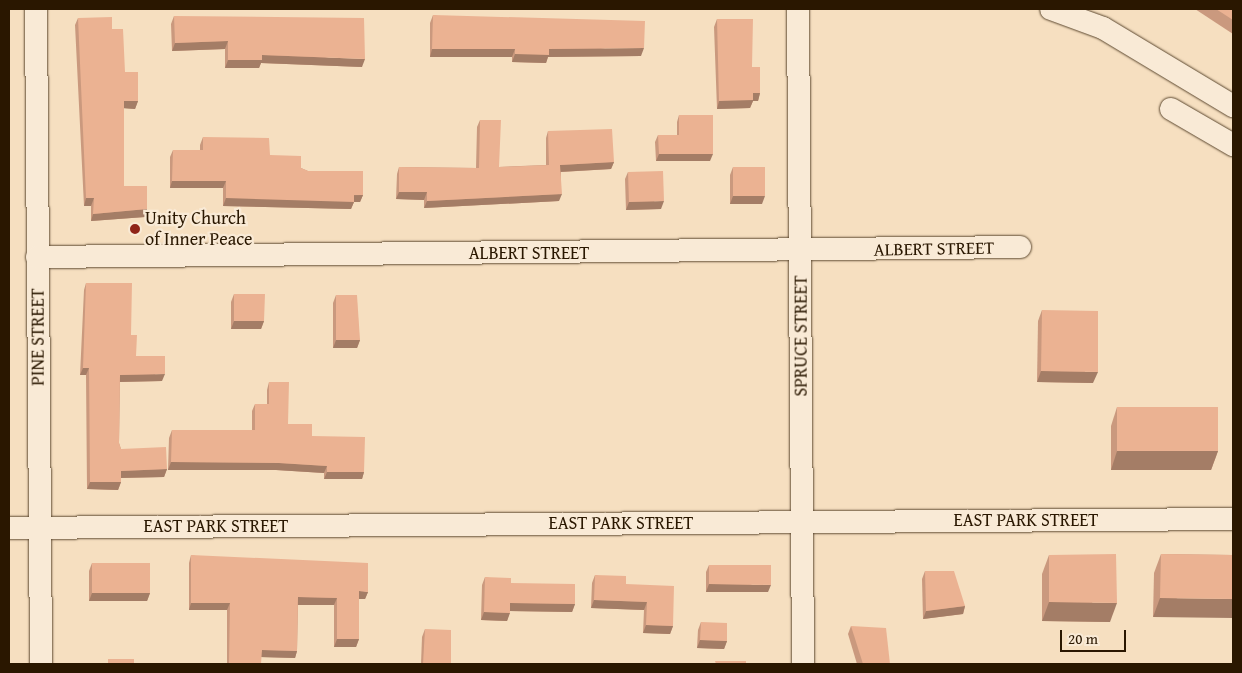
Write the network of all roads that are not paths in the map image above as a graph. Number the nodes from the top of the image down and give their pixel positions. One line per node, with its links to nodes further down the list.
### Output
1 (36, 9): 9 (street, PINE STREET)
2 (798, 9): 8 (street, SPRUCE STREET)
3 (1050, 9): 4 (street)
4 (1233, 106)
5 (1172, 109): 6 (street)
6 (1233, 145)
7 (1020, 247): 8 (street, ALBERT STREET)
8 (801, 251): 9 (street, ALBERT STREET); 11 (street, SPRUCE STREET)
9 (37, 257): 12 (street, PINE STREET)
10 (1233, 519): 11 (street, EAST PARK STREET)
11 (801, 521): 12 (street, EAST PARK STREET); 15 (street, SPRUCE STREET)
12 (40, 527): 13 (street, EAST PARK STREET); 14 (street, PINE STREET)
13 (9, 528)
14 (41, 664)
15 (803, 664)

